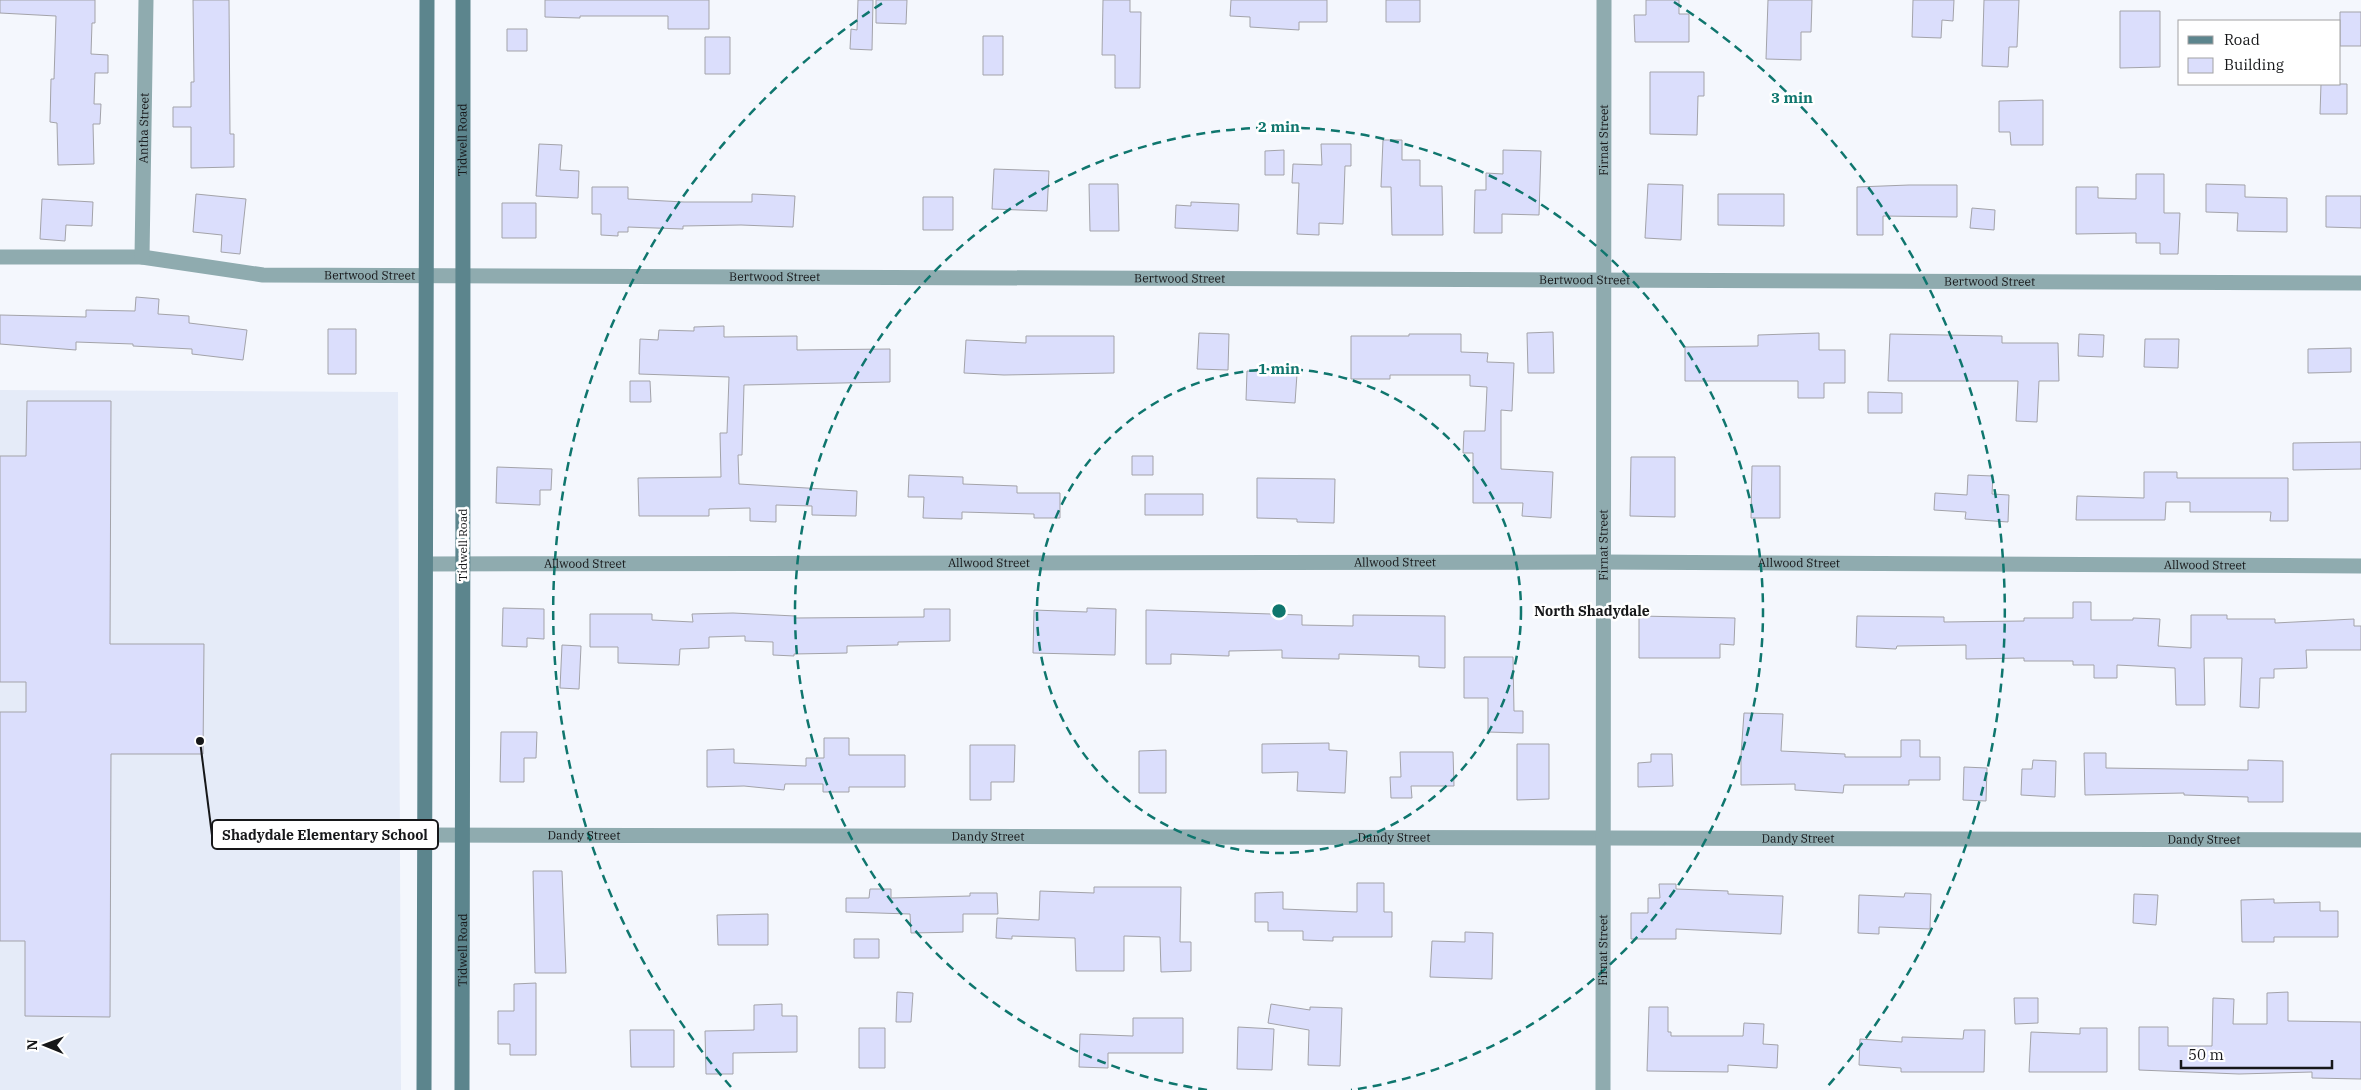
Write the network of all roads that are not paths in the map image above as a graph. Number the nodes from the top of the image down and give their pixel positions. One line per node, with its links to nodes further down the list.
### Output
1 (146, 0): 6 (street, Antha Street)
2 (427, 0): 7 (main road)
3 (463, 0): 8 (main road, Tidwell Road)
4 (1604, 0): 9 (street, Firnat Street)
5 (0, 257): 6 (street, Bertwood Street)
6 (142, 257): 7 (street, Bertwood Street)
7 (426, 274): 8 (street, Bertwood Street); 13 (main road)
8 (461, 274): 9 (street, Bertwood Street); 12 (main road, Tidwell Road)
9 (1604, 281): 10 (street, Bertwood Street); 11 (street, Firnat Street)
10 (2361, 283)
11 (1604, 562): 12 (street, Allwood Street); 14 (street, Allwood Street); 17 (street, Firnat Street)
12 (463, 563): 13 (street, Allwood Street); 16 (main road, Tidwell Road)
13 (427, 564): 15 (main road)
14 (2361, 566)
15 (426, 835): 16 (street, Dandy Street); 19 (main road)
16 (464, 835): 17 (street, Dandy Street); 20 (main road, Tidwell Road)
17 (1602, 838): 18 (street, Dandy Street); 21 (street, Firnat Street)
18 (2361, 840)
19 (424, 1090)
20 (462, 1090)
21 (1603, 1090)

